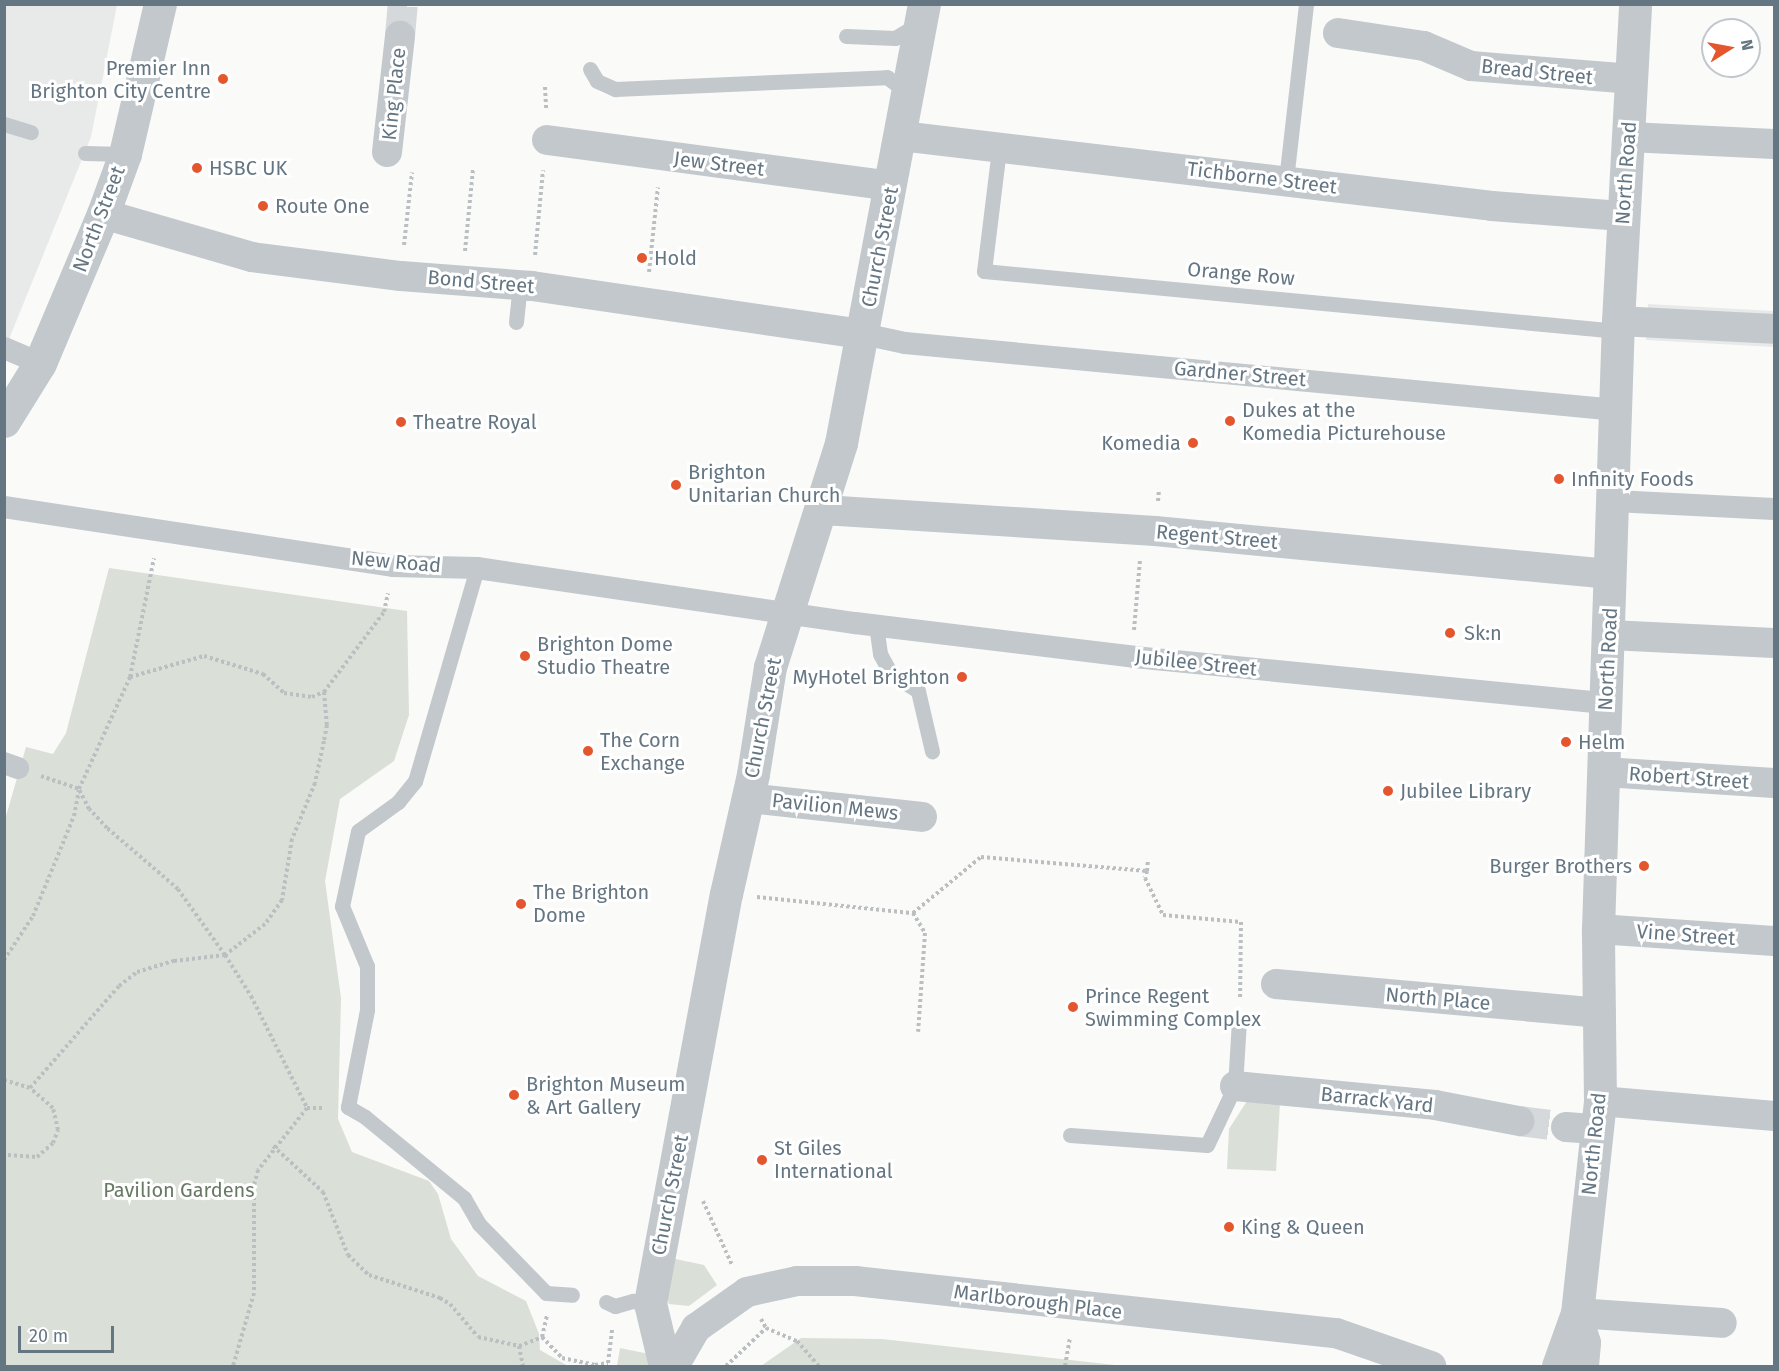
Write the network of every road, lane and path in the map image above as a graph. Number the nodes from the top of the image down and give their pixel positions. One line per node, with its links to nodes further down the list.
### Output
1 (160, 4): 19 (street, North Street)
2 (1306, 4): 22 (lane)
3 (1635, 4): 9 (street, North Road)
4 (922, 13): 7 (lane); 11 (street, Church Street)
5 (1338, 33): 9 (street, Bread Street)
6 (400, 36): 16 (street, King Place)
7 (846, 36)
8 (590, 69): 11 (lane)
9 (1632, 80): 13 (street, North Road)
10 (4, 123): 12 (lane)
11 (903, 123): 17 (street, Tichborne Street); 23 (street, Church Street)
12 (31, 132)
13 (1629, 136): 15 (street); 25 (street, North Road)
14 (547, 140): 20 (street, Jew Street); 28 (path)
15 (1774, 144)
16 (388, 147): 26 (path)
17 (999, 149): 22 (street, Tichborne Street); 31 (lane, Orange Row)
18 (85, 153): 19 (lane)
19 (125, 154): 24 (street, North Street)
20 (662, 157): 23 (street, Jew Street); 29 (path)
21 (473, 169): 27 (path)
22 (1286, 180): 25 (street, Tichborne Street)
23 (891, 186): 33 (street, Church Street)
24 (103, 214): 26 (street, Bond Street); 35 (street, North Street)
25 (1622, 216): 31 (street, North Road)
26 (401, 276): 27 (street, Bond Street)
27 (462, 279): 28 (street, Bond Street)
28 (526, 285): 29 (street, Bond Street); 30 (lane)
29 (645, 300): 33 (street, Bond Street)
30 (516, 322)
31 (1618, 326): 32 (street); 36 (street, North Road)
32 (1774, 329)
33 (863, 334): 36 (street, Gardner Street); 41 (street, Church Street)
34 (4, 348): 35 (street)
35 (40, 363): 37 (street, North Street)
36 (1617, 410): 38 (street, North Road)
37 (4, 421)
38 (1614, 501): 40 (street); 46 (street, North Road)
39 (4, 507): 42 (street, New Road)
40 (1774, 509)
41 (823, 510): 46 (street, Regent Street); 47 (street, Church Street)
42 (159, 531): 43 (street, New Road); 52 (path)
43 (393, 566): 44 (street, New Road); 53 (path)
44 (477, 568): 47 (street, New Road); 87 (lane)
45 (1139, 568): 48 (path)
46 (1611, 574): 50 (street, North Road)
47 (788, 614): 49 (street, Jubilee Street); 60 (street, Church Street)
48 (1134, 619)
49 (876, 625): 54 (street, Jubilee Street); 55 (lane)
50 (1610, 635): 51 (street); 54 (street, North Road)
51 (1774, 644)
52 (130, 677): 53 (path); 59 (path)
53 (324, 692): 68 (path)
54 (1605, 703): 57 (street, North Road)
55 (932, 751)
56 (11, 766): 59 (path)
57 (1604, 772): 58 (street, Robert Street); 66 (street, North Road)
58 (1774, 783)
59 (80, 789): 68 (path); 70 (path)
60 (748, 798): 61 (street, Pavilion Mews); 64 (street, Church Street)
61 (922, 817)
62 (1148, 859): 63 (path)
63 (1147, 871): 65 (path); 69 (path)
64 (726, 894): 65 (path); 88 (street, Church Street)
65 (913, 913): 75 (path)
66 (1598, 929): 67 (street, Vine Street); 73 (street, North Road)
67 (1774, 941)
68 (225, 955): 78 (path); 83 (path)
69 (1243, 958): 71 (path); 74 (path)
70 (4, 960)
71 (1249, 960)
72 (1276, 984): 73 (street, North Place)
73 (1601, 1013): 80 (street, North Road)
74 (1239, 1021): 77 (lane)
75 (918, 1032)
76 (4, 1080): 78 (path)
77 (1235, 1086): 81 (street, Barrack Yard); 82 (lane)
78 (30, 1088): 84 (path)
79 (1774, 1116): 80 (street)
80 (1587, 1119): 90 (street, North Road)
81 (1519, 1120)
82 (1070, 1135)
83 (273, 1146): 93 (path); 94 (path)
84 (8, 1155)
85 (698, 1191): 86 (path)
86 (736, 1273)
87 (572, 1295)
88 (650, 1303): 89 (lane); 97 (street, Church Street)
89 (610, 1304): 96 (path)
90 (1577, 1313): 91 (street); 103 (street, North Road); 104 (street, North Road)
91 (1722, 1323)
92 (1070, 1339): 101 (path)
93 (519, 1346): 95 (path); 96 (path)
94 (233, 1366)
95 (523, 1366)
96 (595, 1366)
97 (665, 1366)
98 (674, 1366): 102 (street, Marlborough Place)
99 (726, 1366): 100 (path)
100 (819, 1366)
101 (1065, 1366)
102 (1431, 1366)
103 (1558, 1366)
104 (1584, 1366)

